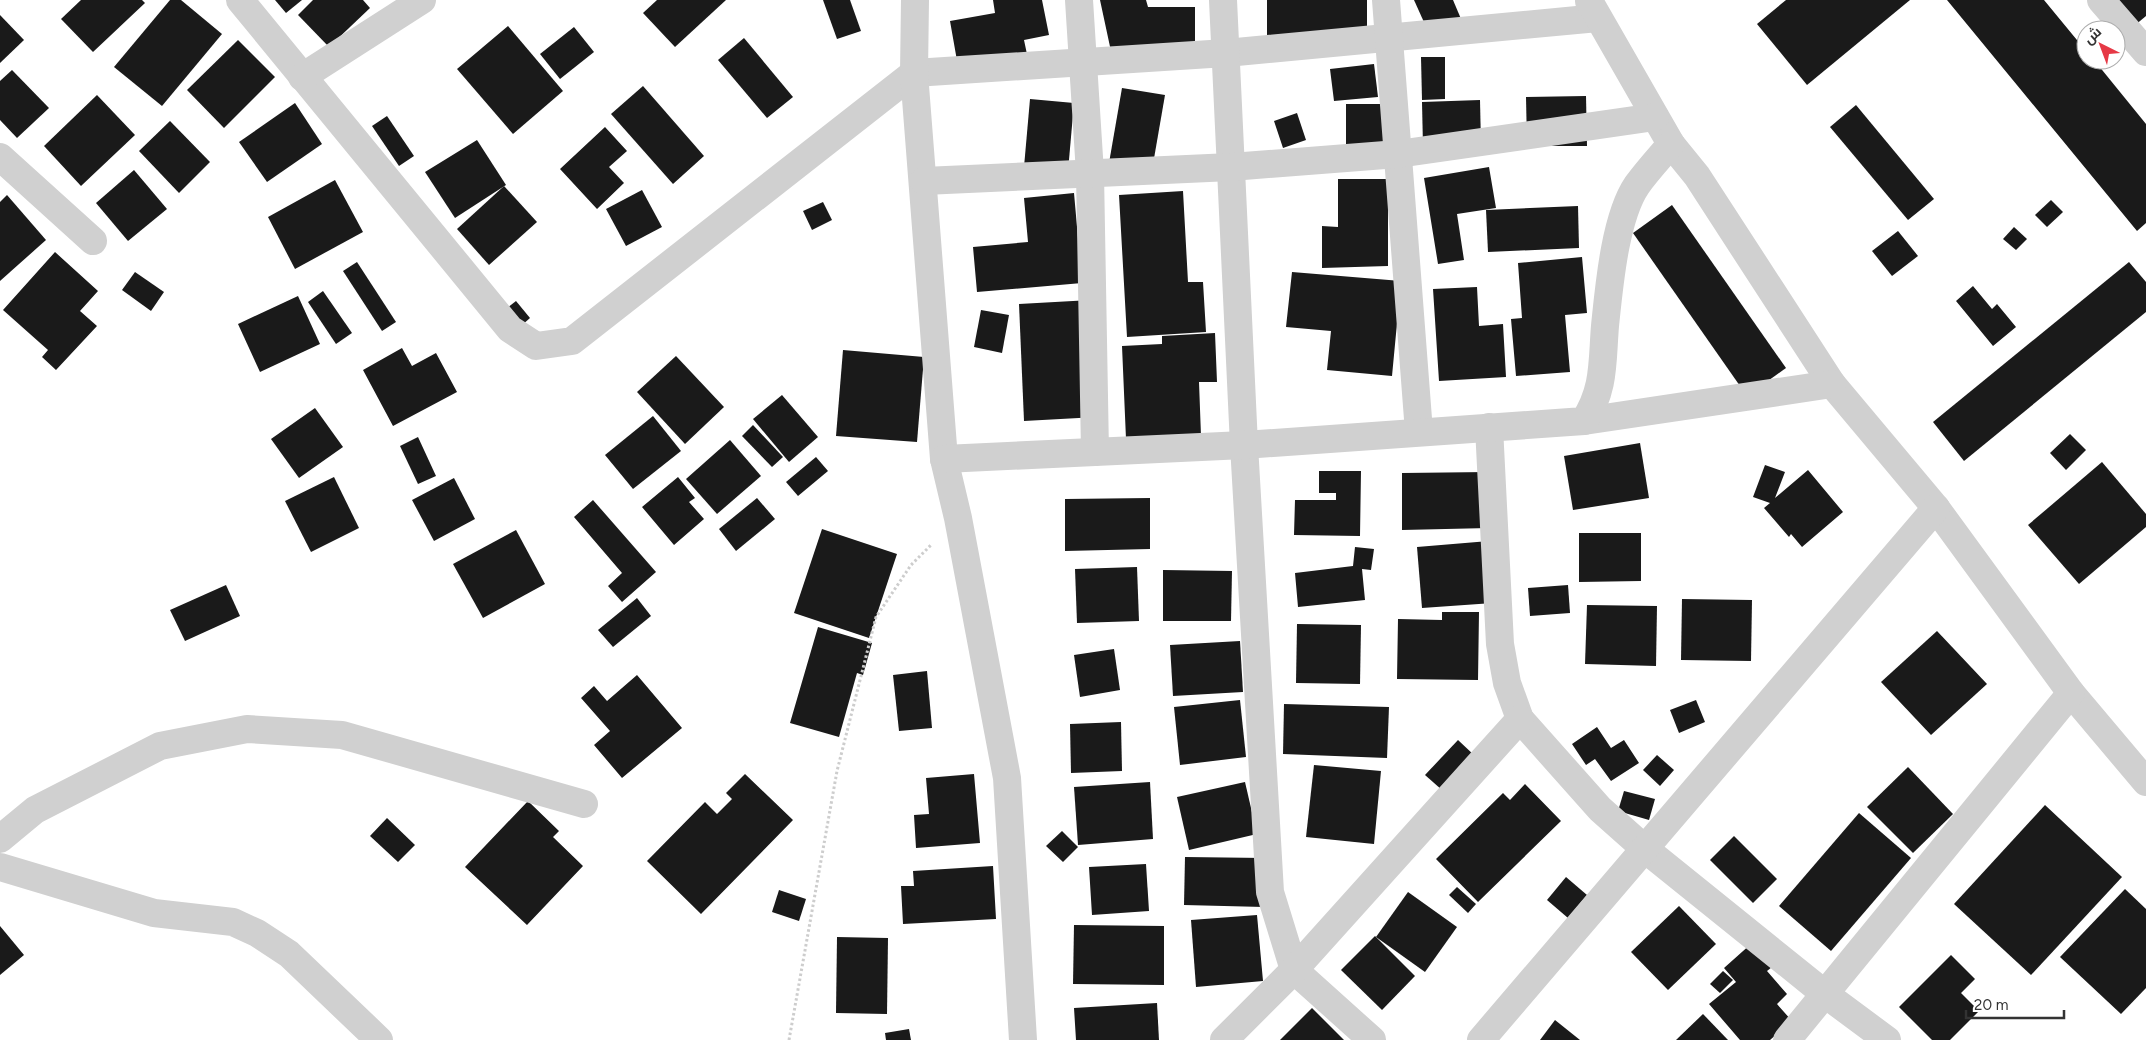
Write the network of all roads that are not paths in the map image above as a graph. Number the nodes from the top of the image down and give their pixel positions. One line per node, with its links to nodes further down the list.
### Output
1 (240, 0): 14 (street)
2 (422, 0): 14 (street)
3 (915, 0): 13 (street)
4 (1079, 0): 12 (street)
5 (1223, 0): 11 (street)
6 (1386, 0): 9 (street)
7 (2101, 0): 10 (street)
8 (1593, 9): 9 (street); 15 (street)
9 (1390, 38): 11 (street); 17 (street)
10 (2146, 52)
11 (1226, 53): 12 (street); 19 (street)
12 (1084, 62): 13 (street); 20 (street)
13 (914, 73): 14 (street); 21 (street)
14 (302, 77)
15 (1655, 117): 16 (street); 17 (street)
16 (1671, 144): 23 (street); 24 (street)
17 (1398, 154): 19 (street); 26 (street)
18 (0, 158): 22 (street)
19 (1231, 167): 20 (street); 27 (street)
20 (1090, 173): 21 (street); 28 (street)
21 (924, 181): 29 (street)
22 (93, 241)
23 (1832, 384): 24 (street); 30 (street)
24 (1584, 421): 25 (street)
25 (1489, 427): 26 (street); 32 (street)
26 (1419, 432): 27 (street)
27 (1244, 445): 28 (street); 38 (street)
28 (1095, 452): 29 (street)
29 (944, 459): 41 (street)
30 (1936, 508): 31 (street); 36 (street)
31 (2070, 693): 33 (street); 39 (street)
32 (1520, 719): 36 (street); 38 (street)
33 (2146, 782)
34 (584, 804): 35 (street)
35 (0, 839)
36 (1644, 849): 39 (street); 44 (street)
37 (0, 867): 40 (street)
38 (1294, 970): 42 (street); 43 (street)
39 (1825, 994): 45 (street); 46 (street)
40 (379, 1040)
41 (1023, 1040)
42 (1224, 1040)
43 (1372, 1040)
44 (1481, 1040)
45 (1787, 1040)
46 (1887, 1040)

